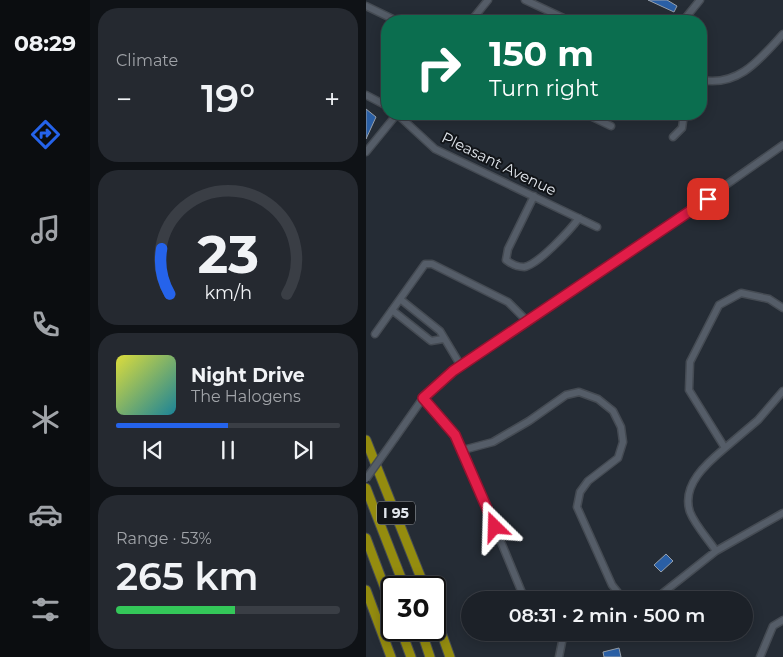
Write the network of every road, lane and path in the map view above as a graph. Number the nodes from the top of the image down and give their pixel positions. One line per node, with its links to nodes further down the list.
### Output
1 (488, 0): 6 (street)
2 (526, 0): 7 (street)
3 (699, 0): 8 (street)
4 (366, 6): 5 (street)
5 (385, 15)
6 (476, 15)
7 (557, 15)
8 (688, 15)
9 (782, 38): 10 (street)
10 (707, 81)
11 (366, 95): 12 (street)
12 (381, 103)
13 (392, 120): 20 (street)
14 (404, 120): 21 (street, Pleasant Avenue)
15 (598, 120): 17 (street)
16 (683, 120): 18 (street)
17 (611, 126)
18 (673, 137)
19 (783, 145): 27 (street)
20 (366, 152)
21 (534, 196): 22 (street, Pleasant Avenue); 22 (street)
22 (579, 218): 23 (street, Pleasant Avenue)
23 (597, 227)
24 (400, 300): 26 (street); 27 (street); 29 (street)
25 (783, 308): 34 (street)
26 (392, 310): 28 (street); 29 (street)
27 (527, 321): 30 (street)
28 (375, 334)
29 (443, 339): 30 (street)
30 (461, 366): 32 (street)
31 (783, 391): 34 (street)
32 (423, 398): 35 (street); 36 (street, bridge)
33 (366, 440): 42 (highway, I 95)
34 (725, 448): 40 (street)
35 (463, 450): 45 (street); 46 (street)
36 (366, 479)
37 (366, 488): 41 (highway, I 95)
38 (783, 513): 40 (street)
39 (366, 538): 43 (highway, I 95)
40 (716, 551): 47 (street)
41 (400, 576)
42 (420, 576)
43 (381, 578)
44 (366, 590): 53 (highway)
45 (521, 591)
46 (617, 591)
47 (665, 591)
48 (783, 620): 58 (street)
49 (405, 641): 54 (highway)
50 (424, 641): 55 (highway)
51 (444, 641): 56 (highway)
52 (562, 641): 57 (street)
53 (391, 657)
54 (410, 657)
55 (430, 657)
56 (450, 657)
57 (559, 657)
58 (760, 657)

